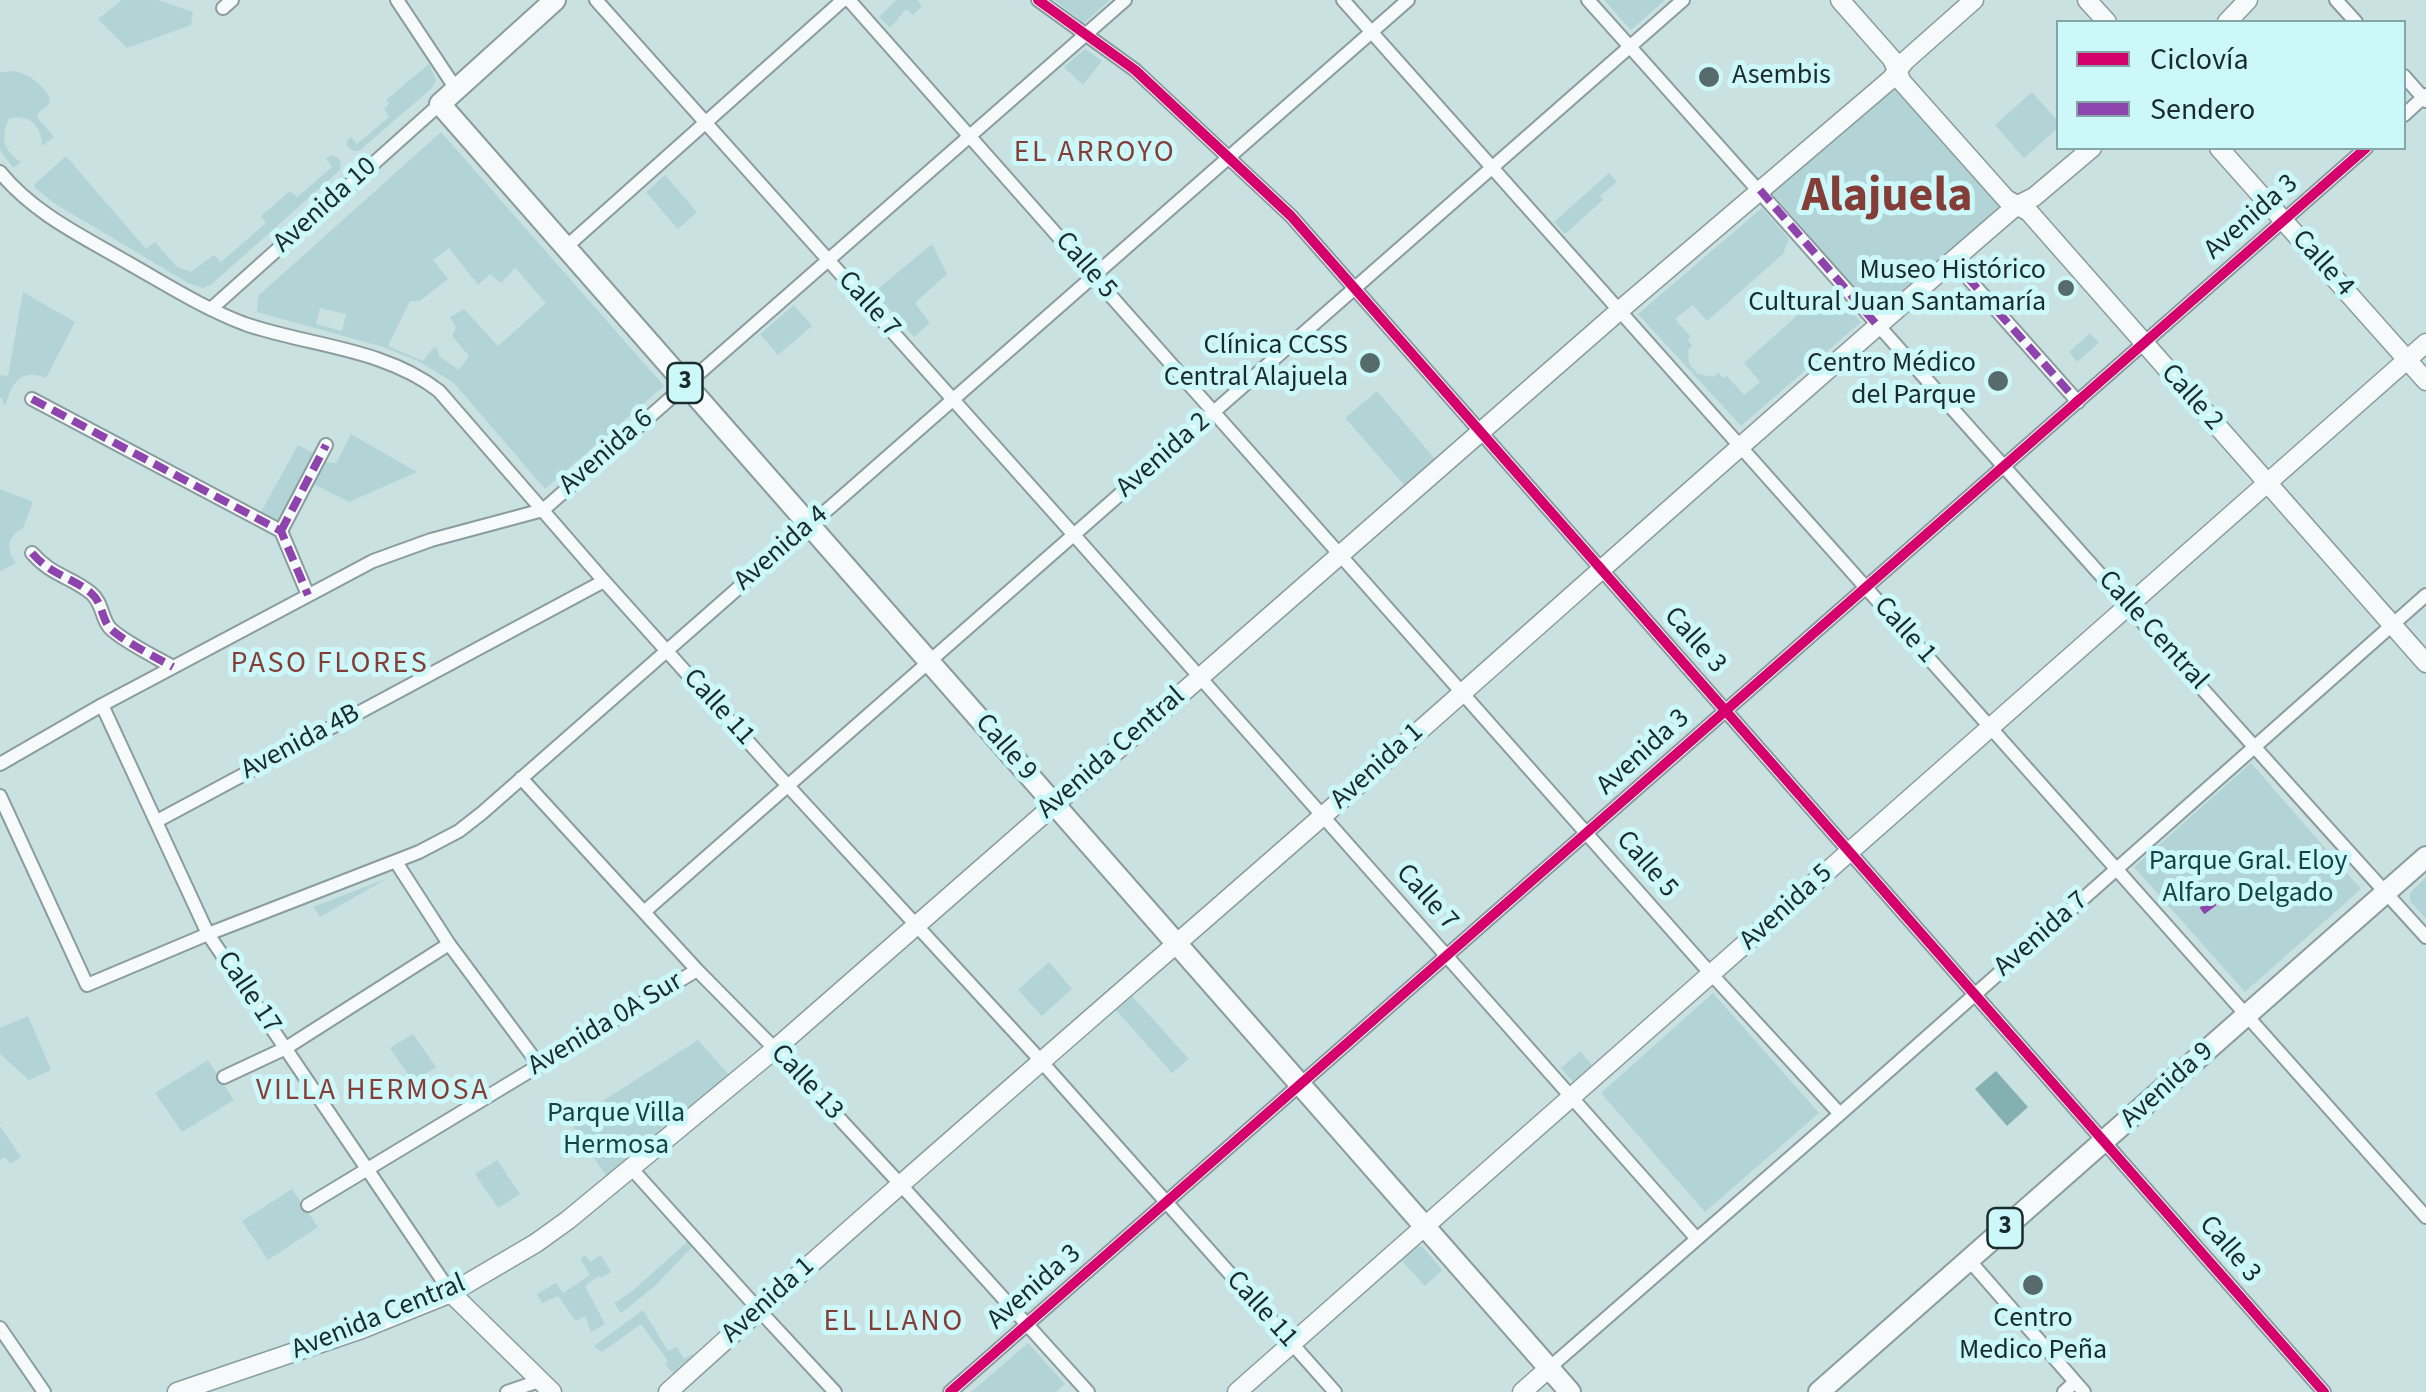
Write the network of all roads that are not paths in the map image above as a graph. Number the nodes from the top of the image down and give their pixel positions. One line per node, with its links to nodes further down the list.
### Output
1 (396, 0): 24 (street)
2 (555, 0): 24 (main road, Avenida 10)
3 (596, 0): 26 (street, Calle 7)
4 (846, 0): 26 (street); 27 (street, Calle 5)
5 (1038, 0): 20 (street, Calle 3)
6 (1125, 0): 20 (street, Avenida 6)
7 (1343, 0): 19 (street, Calle 1)
8 (1408, 0): 19 (street, Avenida 4)
9 (1588, 0): 21 (street)
10 (1683, 0): 21 (street, Avenida 2)
11 (1840, 0): 22 (street, Calle 2)
12 (1974, 0): 22 (street, Avenida Central)
13 (2087, 0): 16 (street)
14 (2248, 0): 17 (street)
15 (2336, 0): 18 (street)
16 (2105, 20)
17 (2229, 20)
18 (2354, 20)
19 (1371, 32): 31 (street, Avenida 4); 32 (street, Calle 1)
20 (1086, 35): 27 (street, Avenida 6); 31 (street, Calle 3)
21 (1631, 47): 32 (street, Avenida 2); 34 (street)
22 (1897, 71): 34 (street, Avenida Central); 35 (street, Calle 2)
23 (2406, 78): 25 (street)
24 (448, 96): 37 (main road, Calle 9 / 3); 42 (street, Avenida 10)
25 (2425, 98)
26 (706, 122): 37 (street); 39 (street, Calle 7)
27 (970, 136): 39 (street, Avenida 6); 40 (street, Calle 5)
28 (2090, 150): 35 (street, Avenida 1)
29 (2220, 150): 36 (street, Calle 4)
30 (2364, 150): 36 (street, Avenida 3)
31 (1228, 156): 40 (street, Avenida 4); 41 (street, Calle 3)
32 (1493, 169): 41 (street, Avenida 2); 43 (street, Calle 1)
33 (0, 172): 42 (street, Calle 11)
34 (1760, 190): 43 (street, Avenida Central); 44 (street, Calle Central)
35 (2016, 206): 38 (street, Avenida 1); 46 (street, Calle 2)
36 (2284, 221): 46 (street, Avenida 3); 47 (street, Calle 4)
37 (566, 246): 49 (main road, Calle 9 / 3)
38 (1952, 260): 44 (street, Avenida 1); 52 (street)
39 (830, 261): 49 (street, Avenida 6); 51 (street, Calle 7)
40 (1093, 276): 51 (street, Avenida 4); 53 (street, Calle 5)
41 (1356, 288): 53 (street, Avenida 2); 54 (street, Calle 3)
42 (212, 308): 59 (street, Calle 11)
43 (1620, 310): 54 (street, Avenida Central); 56 (street, Calle 1)
44 (1877, 325): 56 (street, Avenida 1); 57 (street, Calle Central)
45 (2426, 343): 47 (street, Avenida 5)
46 (2144, 344): 52 (street, Avenida 3); 58 (street, Calle 2)
47 (2407, 360): 48 (street, Calle 4); 58 (street, Avenida 5)
48 (2426, 381)
49 (686, 384): 59 (street, Avenida 6); 60 (main road, Calle 9 / 3)
50 (32, 398): 61 (street)
51 (952, 400): 60 (street, Avenida 4); 62 (street, Calle 7)
52 (2078, 402): 57 (street, Avenida 3)
53 (1214, 412): 62 (street, Avenida 2); 64 (street, Calle 5)
54 (1481, 432): 64 (street, Avenida Central); 65 (street, Calle 3)
55 (326, 445): 61 (street)
56 (1741, 447): 65 (street, Avenida 1); 67 (street, Calle 1)
57 (2004, 468): 67 (street, Avenida 3); 70 (street, Calle Central)
58 (2268, 483): 70 (street, Avenida 5); 71 (street, Calle 2)
59 (543, 510): 66 (street, Calle 11); 68 (street, Avenida 6)
60 (810, 525): 72 (street, Avenida 4); 73 (main road, Calle 9 / 3)
61 (281, 531): 68 (street)
62 (1074, 535): 73 (street, Avenida 2); 76 (street, Calle 7)
63 (32, 552): 75 (street)
64 (1340, 555): 76 (street, Avenida Central); 77 (street, Calle 5)
65 (1602, 570): 77 (street, Avenida 1); 79 (street, Calle 3)
66 (604, 581): 72 (street, Calle 11); 88 (street, Avenida 4B)
67 (1866, 588): 79 (street, Avenida 3); 80 (street, Calle 1)
68 (308, 595): 75 (street, Avenida 6)
69 (2426, 595): 71 (street, Avenida 7)
70 (2130, 606): 80 (street, Avenida 5); 81 (street, Calle Central)
71 (2392, 625): 74 (street, Calle 2); 81 (street, Avenida 7)
72 (666, 650): 83 (street, Avenida 4); 84 (street, Calle 11)
73 (930, 662): 84 (street, Avenida 2); 86 (main road, Calle 9 / 3)
74 (2426, 663)
75 (172, 666): 78 (street, Avenida 6)
76 (1200, 678): 86 (street, Avenida Central); 87 (street, Calle 7)
77 (1462, 692): 87 (street, Avenida 1); 89 (street, Calle 5)
78 (102, 705): 82 (street, Avenida 6); 88 (street, Calle 17)
79 (1726, 710): 89 (street, Avenida 3); 90 (street, Calle 3)
80 (1992, 728): 90 (street, Avenida 5); 93 (street, Calle 1)
81 (2254, 747): 93 (street, Avenida 7); 94 (street, Calle Central)
82 (0, 764)
83 (521, 778): 92 (street, Avenida 4); 95 (street, Calle 13)
84 (788, 786): 95 (street, Avenida 2); 96 (street, Calle 11)
85 (0, 796): 97 (street, Avenida 4)
86 (1055, 804): 96 (street, Avenida Central); 99 (main road, Calle 9 / 3)
87 (1322, 816): 99 (street, Avenida 1); 101 (street, Calle 7)
88 (157, 821): 97 (street, Calle 17)
89 (1588, 833): 101 (street, Avenida 3); 103 (street, Calle 5)
90 (1850, 852): 103 (street, Avenida 5); 104 (street, Calle 3)
91 (2426, 857): 94 (main road, Avenida 9 / 3)
92 (396, 862): 97 (street, Avenida 4); 100 (street)
93 (2117, 868): 104 (street, Avenida 7); 105 (street, Calle 1)
94 (2386, 893): 98 (street, Calle Central); 105 (main road, Avenida 9 / 3)
95 (644, 912): 102 (street, Calle 13)
96 (916, 925): 107 (street, Avenida Central); 108 (street, Calle 11)
97 (208, 934): 106 (street, Calle 17)
98 (2426, 937)
99 (1176, 943): 108 (street, Avenida 1); 111 (main road, Calle 9 / 3)
100 (449, 944): 106 (street); 109 (street)
101 (1447, 956): 111 (street, Avenida 3); 112 (street, Calle 7)
102 (697, 970): 107 (street, Calle 13); 109 (street, Avenida 0A Sur)
103 (1712, 974): 112 (street, Avenida 5); 113 (street, Calle 5)
104 (1975, 994): 113 (street, Avenida 7); 114 (street, Calle 3)
105 (2247, 1015): 114 (main road, Avenida 9 / 3); 120 (street, Calle 1)
106 (286, 1048): 110 (street); 116 (street, Calle 17)
107 (775, 1049): 115 (street, Avenida Central); 117 (street, Calle 13)
108 (1042, 1062): 117 (street, Avenida 1); 118 (street, Calle 11)
109 (538, 1066): 116 (street, Avenida 0A Sur)
110 (224, 1077)
111 (1300, 1084): 118 (street, Avenida 3); 121 (main road, Calle 9 / 3)
112 (1571, 1097): 121 (street, Avenida 5); 122 (street, Calle 7)
113 (1840, 1114): 122 (street, Avenida 7)
114 (2105, 1142): 123 (main road, Avenida 9 / 3); 145 (street, Calle 3)
115 (632, 1168): 124 (street, Avenida Central); 125 (street)
116 (367, 1170): 119 (street, Avenida 0A Sur); 124 (street, Calle 17)
117 (901, 1185): 125 (street, Avenida 1); 126 (street, Calle 13)
118 (1166, 1202): 126 (street, Avenida 3); 128 (street, Calle 11)
119 (308, 1205)
120 (2426, 1217)
121 (1424, 1226): 128 (street, Avenida 5); 129 (main road, Calle 9 / 3)
122 (1697, 1239): 129 (street, Avenida 7)
123 (1969, 1260): 131 (street); 143 (main road, Avenida 9 / 3)
124 (451, 1293): 130 (street, Calle 17); 133 (street, Avenida Central)
125 (758, 1310): 135 (street, Avenida 1); 136 (street)
126 (1027, 1324): 137 (street, Avenida 3); 138 (street, Calle 13)
127 (0, 1328): 132 (street)
128 (1292, 1344): 139 (street, Avenida 5); 140 (street, Calle 11)
129 (1548, 1368): 141 (street, Avenida 7); 142 (main road, Calle 9 / 3)
130 (545, 1386): 134 (street)
131 (2080, 1387): 144 (street)
132 (44, 1392)
133 (177, 1392)
134 (508, 1392)
135 (668, 1392)
136 (836, 1392)
137 (950, 1392)
138 (1088, 1392)
139 (1237, 1392)
140 (1334, 1392)
141 (1522, 1392)
142 (1570, 1392)
143 (1820, 1392)
144 (2064, 1392)
145 (2324, 1392)

